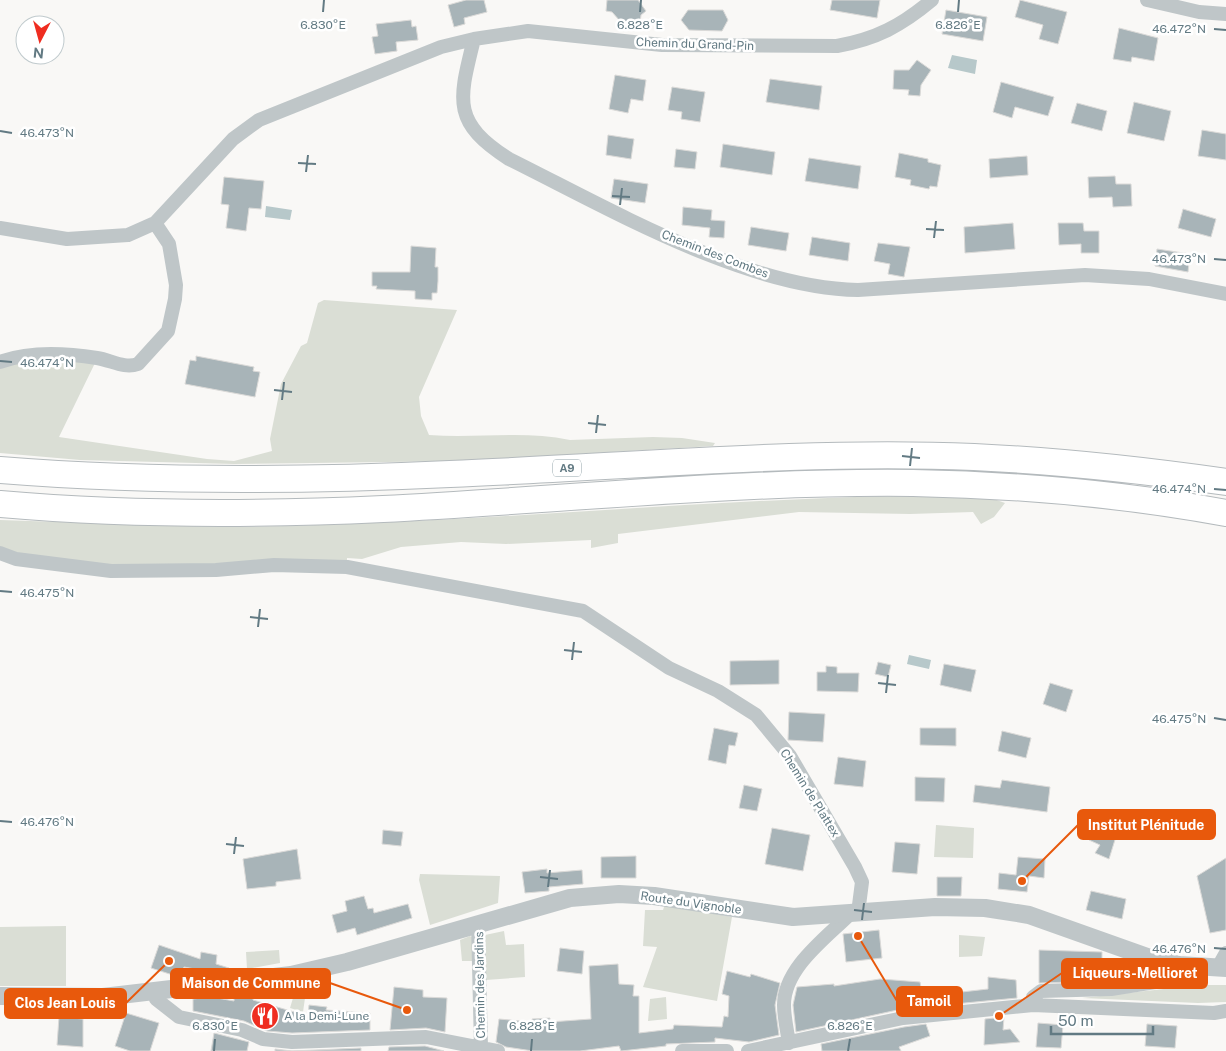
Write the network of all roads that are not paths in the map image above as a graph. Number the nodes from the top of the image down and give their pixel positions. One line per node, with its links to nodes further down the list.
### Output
1 (932, 0): 4 (street, Chemin du Grand-Pin)
2 (1147, 0): 3 (street)
3 (1226, 14)
4 (474, 39): 5 (street, Chemin du Grand-Pin); 7 (street, Chemin des Combes)
5 (155, 223): 6 (street); 8 (street)
6 (0, 228)
7 (1226, 294)
8 (0, 362)
9 (0, 470): 10 (highway, A9)
10 (1226, 482)
11 (0, 504): 12 (highway)
12 (1226, 513)
13 (0, 553): 14 (street, Chemin de Plattex)
14 (854, 914): 15 (street, Route du Vignoble); 17 (street, Route du Vignoble); 23 (street)
15 (478, 923): 19 (street, Route du Vignoble); 25 (street, Chemin des Jardins)
16 (1226, 953): 18 (street)
17 (1179, 965): 18 (street, Route du Vignoble); 21 (street)
18 (1222, 968)
19 (158, 992): 20 (street, Route du Vignoble); 24 (street)
20 (0, 996)
21 (1033, 1005): 22 (street); 23 (street)
22 (1226, 1010)
23 (789, 1043): 29 (street)
24 (263, 1045): 25 (street)
25 (481, 1047): 26 (street)
26 (498, 1051)
27 (682, 1051): 28 (street)
28 (727, 1051)
29 (748, 1051)

